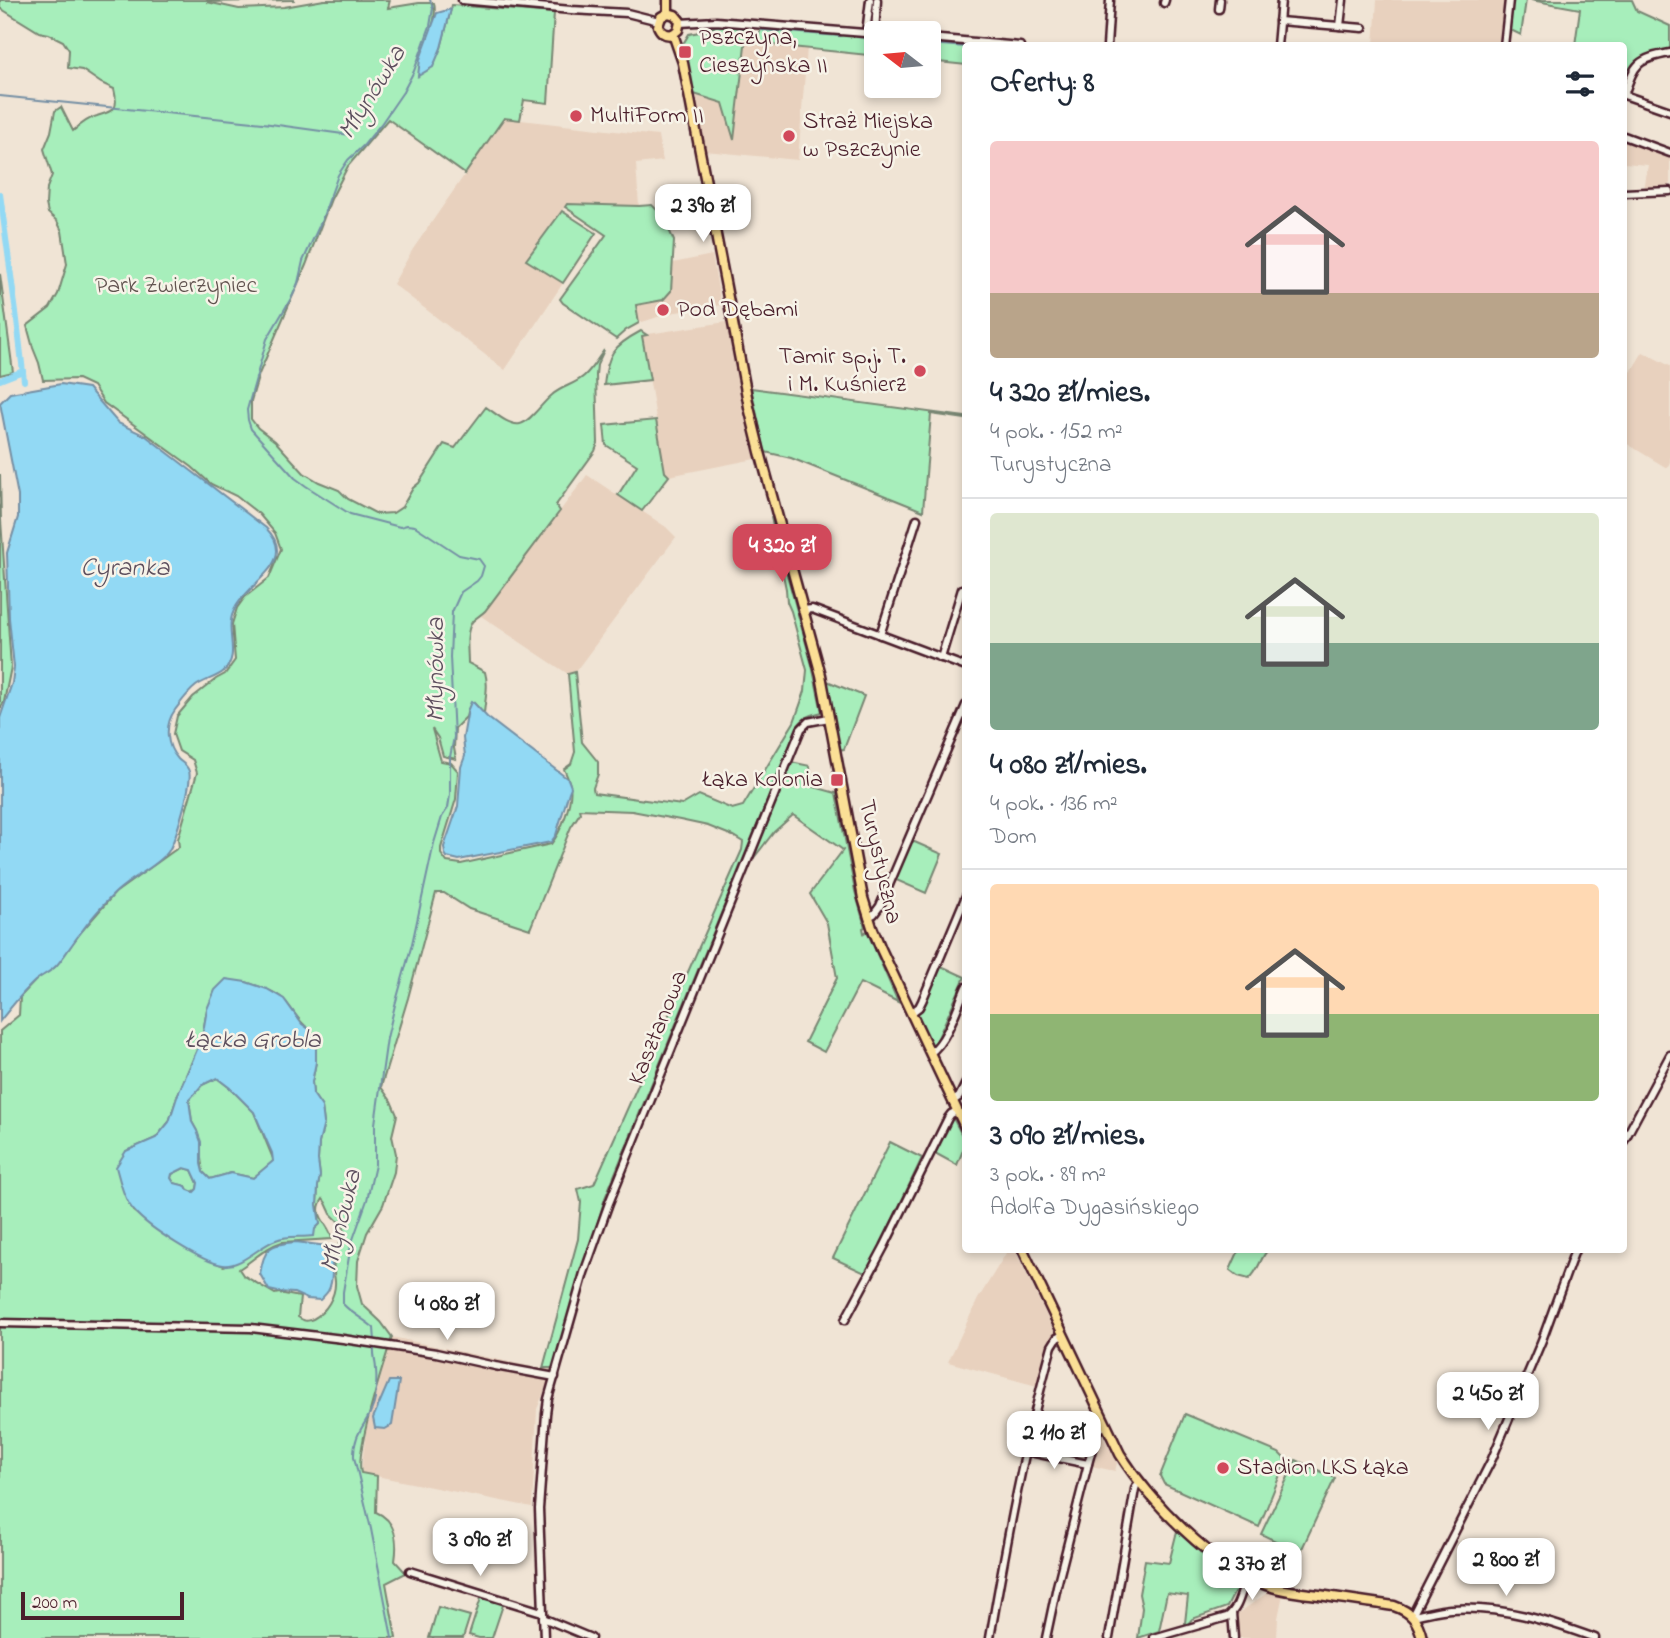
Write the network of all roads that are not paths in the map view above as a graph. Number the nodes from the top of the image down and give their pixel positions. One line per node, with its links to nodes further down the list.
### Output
1 (462, 0): 12 (street)
2 (668, 0): 11 (main road)
3 (870, 0): 13 (street)
4 (877, 0): 14 (street)
5 (1110, 0): 23 (street)
6 (1220, 0): 10 (street)
7 (1281, 0): 15 (street)
8 (1343, 0): 17 (street)
9 (1509, 0): 25 (street)
10 (1219, 9)
11 (668, 13): 12 (main road); 16 (main road)
12 (659, 21): 20 (main road)
13 (867, 21)
14 (876, 21)
15 (1279, 21): 17 (street); 24 (street)
16 (680, 23): 19 (street); 20 (main road)
17 (1340, 26): 18 (street)
18 (1363, 28)
19 (864, 33)
20 (673, 34): 36 (main road, Turystyczna)
21 (942, 39): 22 (street)
22 (974, 42)
23 (1107, 42)
24 (1277, 42)
25 (1504, 42)
26 (1670, 53): 27 (street)
27 (1627, 86)
28 (1627, 96): 29 (street)
29 (1670, 111)
30 (1627, 137): 31 (street)
31 (1670, 153)
32 (1670, 191): 33 (street)
33 (1627, 193)
34 (918, 519): 37 (street)
35 (962, 589): 38 (street)
36 (804, 610): 37 (street); 41 (main road, Turystyczna)
37 (880, 635): 38 (street)
38 (941, 658): 39 (street)
39 (962, 666)
40 (962, 714): 43 (street)
41 (829, 718): 43 (main road, Turystyczna); 58 (street, Kasztanowa)
42 (962, 906): 45 (street)
43 (868, 917): 45 (main road, Turystyczna)
44 (962, 996): 46 (street)
45 (911, 1013): 46 (main road, Turystyczna)
46 (930, 1053): 49 (main road, Turystyczna)
47 (1670, 1055): 52 (street)
48 (962, 1091): 49 (street)
49 (953, 1101): 50 (main road, Turystyczna)
50 (957, 1111): 51 (main road, Turystyczna); 55 (street)
51 (962, 1121)
52 (1627, 1135)
53 (1024, 1253): 57 (main road)
54 (1574, 1253): 67 (street)
55 (845, 1320)
56 (0, 1323): 58 (street)
57 (1063, 1335): 59 (main road); 60 (street)
58 (555, 1377): 66 (street, Kasztanowa)
59 (1105, 1425): 61 (street); 62 (main road)
60 (1025, 1451): 61 (street); 70 (street)
61 (1088, 1464): 71 (street)
62 (1140, 1482): 64 (main road); 72 (street)
63 (410, 1571): 66 (street)
64 (1247, 1577): 65 (street); 67 (main road)
65 (1232, 1613): 73 (street); 74 (street)
66 (543, 1615): 68 (street, Kasztanowa); 69 (street)
67 (1412, 1616): 75 (main road); 76 (street)
68 (544, 1638)
69 (591, 1638)
70 (990, 1638)
71 (1046, 1638)
72 (1109, 1638)
73 (1154, 1638)
74 (1234, 1638)
75 (1422, 1638)
76 (1595, 1638)

